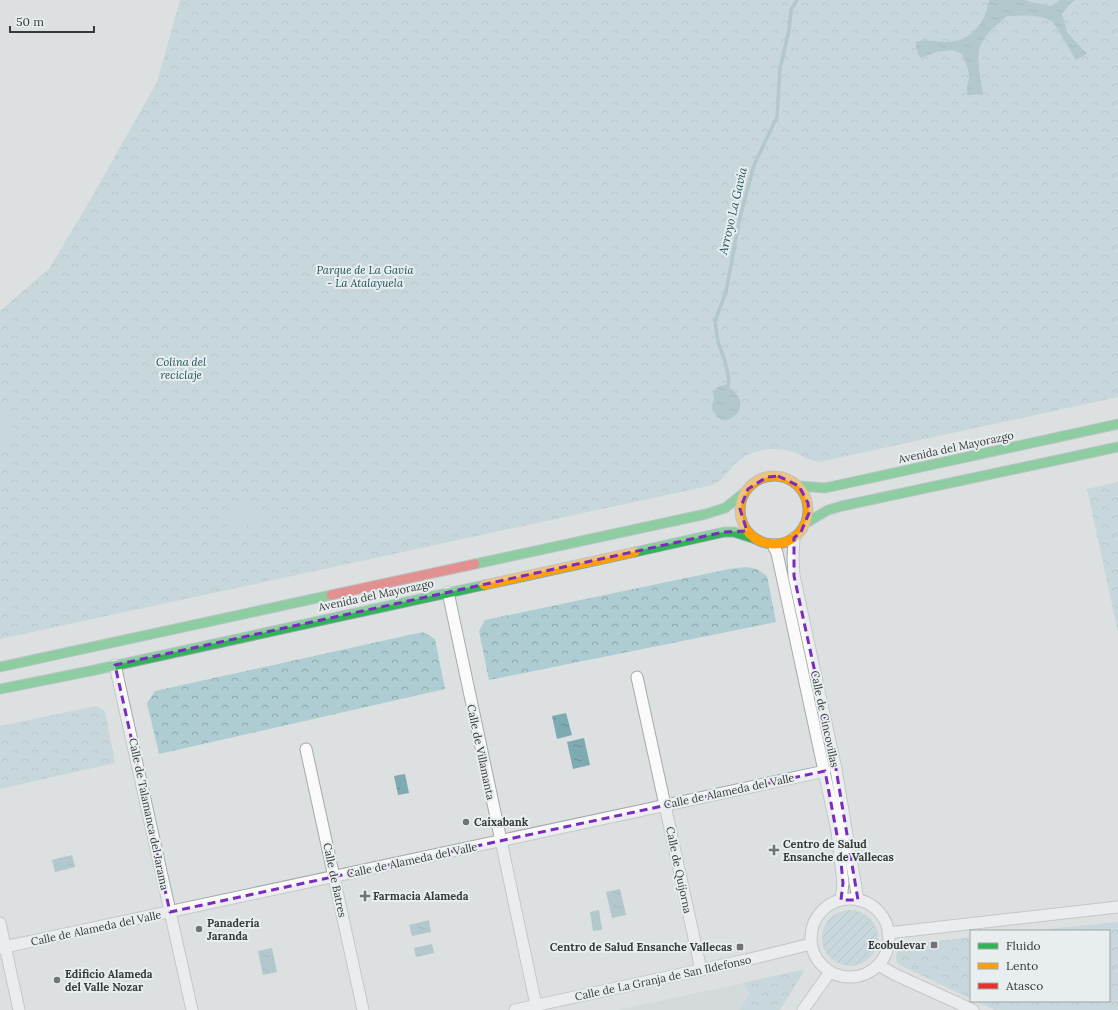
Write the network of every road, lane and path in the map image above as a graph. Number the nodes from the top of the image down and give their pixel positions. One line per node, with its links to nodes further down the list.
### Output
1 (1118, 424): 3 (main road, Avenida del Mayorazgo)
2 (1118, 447): 5 (main road)
3 (798, 486): 4 (main road); 5 (main road)
4 (744, 493): 7 (main road); 11 (main road, Avenida del Mayorazgo)
5 (806, 523): 6 (main road)
6 (794, 538): 8 (main road); 20 (street, Calle de Cincovillas)
7 (756, 539): 8 (main road); 9 (main road, Avenida del Mayorazgo)
8 (773, 545): 15 (street, Calle de Cincovillas)
9 (448, 592): 10 (main road, Avenida del Mayorazgo); 17 (street, Calle de Villamanta)
10 (115, 665): 13 (main road, Avenida del Mayorazgo); 22 (street, Calle de Talamanca del Jarama)
11 (0, 667)
12 (637, 677): 16 (street, Calle de Quijorna)
13 (0, 689)
14 (306, 749): 18 (street, Calle de Batres)
15 (824, 771): 16 (street, Calle de Alameda del Valle); 19 (street, Calle de Cincovillas)
16 (665, 805): 17 (street, Calle de Alameda del Valle); 28 (street, Calle de Quijorna)
17 (501, 841): 18 (street, Calle de Alameda del Valle); 30 (street, Calle de Villamanta)
18 (334, 876): 22 (street, Calle de Alameda del Valle); 33 (street, Calle de Batres)
19 (841, 900): 20 (street); 25 (street)
20 (858, 900): 24 (street)
21 (1118, 907): 24 (street)
22 (170, 912): 26 (street, Calle de Alameda del Valle); 32 (street, Calle de Talamanca del Jarama)
23 (0, 922): 26 (street)
24 (888, 933): 27 (street)
25 (811, 944): 28 (street, Calle de La Granja de San Ildefonso); 29 (street)
26 (3, 947): 31 (street)
27 (878, 965): 29 (street); 36 (street)
28 (701, 970): 30 (street, Calle de La Granja de San Ildefonso)
29 (830, 972): 35 (street)
30 (536, 1005): 34 (street, Calle de La Granja de San Ildefonso)
31 (19, 1010)
32 (192, 1010)
33 (363, 1010)
34 (515, 1010)
35 (803, 1010)
36 (973, 1010)

